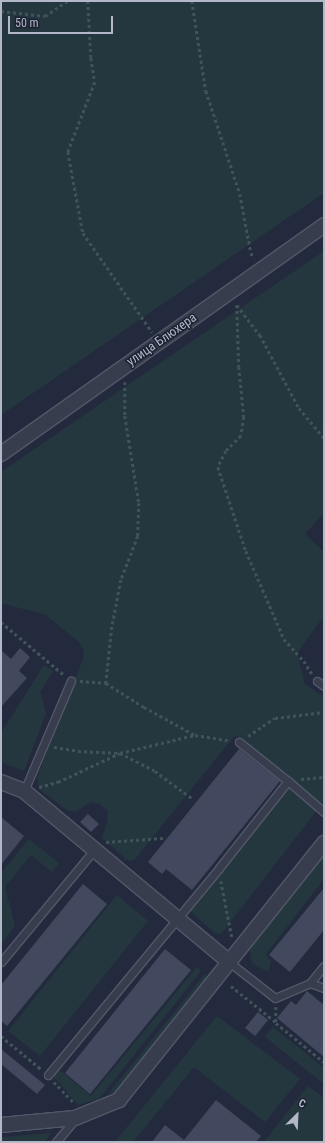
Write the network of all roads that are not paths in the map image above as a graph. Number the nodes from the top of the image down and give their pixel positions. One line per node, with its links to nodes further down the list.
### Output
1 (324, 225): 2 (street, улица Блюхера)
2 (1, 454)
3 (71, 681): 9 (lane)
4 (317, 681): 5 (lane)
5 (324, 686)
6 (239, 742): 7 (lane)
7 (288, 781): 10 (lane); 13 (lane)
8 (3, 787): 9 (street)
9 (24, 791): 12 (street)
10 (324, 812)
11 (324, 843): 15 (street)
12 (90, 847): 13 (street); 14 (lane)
13 (176, 918): 15 (street); 19 (lane)
14 (1, 962)
15 (229, 962): 17 (lane); 20 (street)
16 (324, 966): 17 (lane)
17 (310, 983): 18 (lane)
18 (324, 988)
19 (48, 1075)
20 (75, 1118): 21 (street); 22 (lane)
21 (1, 1125)
22 (56, 1142)

